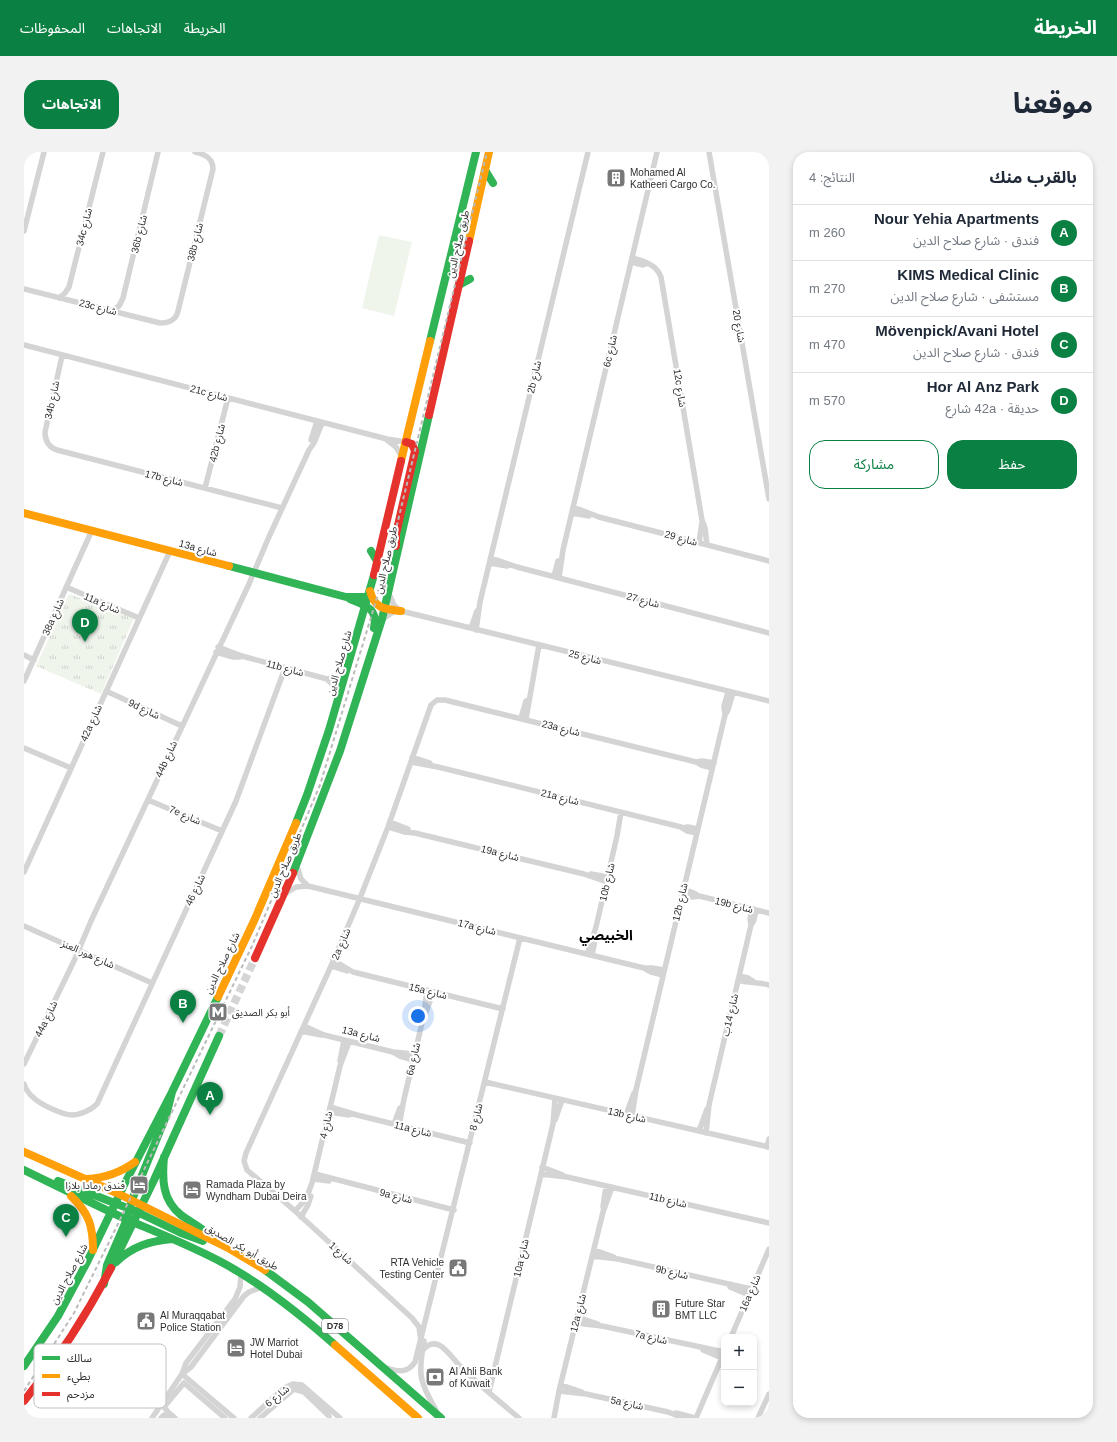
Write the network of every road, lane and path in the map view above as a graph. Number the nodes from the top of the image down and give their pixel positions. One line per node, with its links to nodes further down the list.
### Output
1 (44, 152): 12 (street)
2 (103, 152): 17 (street, 34c شارع)
3 (158, 152): 18 (street, 36b شارع)
4 (195, 152): 19 (street, 38b شارع)
5 (476, 152): 25 (main road, طريق صلاح الدين)
6 (489, 152): 10 (main road, طريق صلاح الدين)
7 (588, 152): 41 (street, 2b شارع)
8 (657, 152): 13 (street, 6c شارع)
9 (709, 152): 29 (street, شارع 20)
10 (485, 170): 11 (main road); 15 (main road, طريق صلاح الدين)
11 (493, 183)
12 (24, 231)
13 (632, 260): 31 (street, 6c شارع); 33 (street, 12c شارع)
14 (470, 279): 15 (main road)
15 (458, 285): 39 (main road, طريق صلاح الدين)
16 (24, 289): 17 (street, 23c شارع)
17 (59, 298): 18 (street, 23c شارع)
18 (112, 311): 19 (street, 23c شارع)
19 (172, 320)
20 (24, 346): 21 (street, 21c شارع)
21 (62, 356): 22 (street, 21c شارع); 26 (street, 34b شارع)
22 (228, 398): 23 (street, 21c شارع); 28 (street, 42b شارع)
23 (319, 422): 24 (street, 21c شارع); 30 (street, 44b شارع)
24 (386, 439): 25 (street, 21c شارع); 27 (street)
25 (406, 442): 27 (main road, طريق صلاح الدين); 39 (main road)
26 (48, 444): 28 (street, 17b شارع)
27 (402, 457): 43 (main road, طريق صلاح الدين)
28 (205, 488): 30 (street, 17b شارع)
29 (769, 499)
30 (282, 508): 44 (street, 44b شارع)
31 (572, 510): 35 (street, شارع 29); 45 (street, 6c شارع)
32 (24, 513): 34 (main road, 13a شارع)
33 (702, 520): 35 (street, 12c شارع); 36 (street, 12c شارع)
34 (91, 530): 37 (main road, 13a شارع); 46 (street, 38a شارع)
35 (700, 543): 36 (street, شارع 29)
36 (707, 545): 42 (street, شارع 29)
37 (168, 551): 44 (main road, 13a شارع); 53 (street, 42a شارع)
38 (371, 551): 43 (main road)
39 (398, 553): 47 (main road, طريق صلاح الدين)
40 (769, 557): 42 (street, شارع 29)
41 (490, 560): 45 (street, شارع 27); 55 (street, 2b شارع)
42 (766, 560)
43 (377, 561): 48 (main road, طريق صلاح الدين)
44 (252, 573): 49 (main road, 13a شارع); 58 (street, 44b شارع)
45 (556, 577): 56 (street, شارع 27)
46 (66, 587): 53 (street, 11a شارع); 60 (street, 38a شارع)
47 (389, 591): 51 (main road, طريق صلاح الدين); 52 (street)
48 (369, 594): 49 (main road, 13a شارع); 50 (main road, شارع صلاح الدين); 51 (main road)
49 (346, 597): 50 (main road)
50 (366, 606): 62 (main road, شارع صلاح الدين); 67 (main road)
51 (385, 608): 52 (main road); 54 (main road, طريق صلاح الدين)
52 (401, 611): 54 (street); 55 (street, شارع 25)
53 (138, 618): 65 (street, 42a شارع)
54 (381, 623): 67 (main road, طريق صلاح الدين)
55 (474, 629): 57 (street, شارع 25)
56 (769, 633)
57 (541, 646): 66 (street, شارع 25); 71 (street)
58 (217, 649): 61 (street, 11b شارع); 72 (street, 44b شارع)
59 (24, 656): 60 (street)
60 (34, 660): 64 (street, 38a شارع)
61 (285, 668): 63 (street, 11b شارع); 80 (street, شارع 46)
62 (348, 669): 63 (street); 68 (main road, شارع صلاح الدين)
63 (327, 679): 68 (street)
64 (24, 681)
65 (106, 691): 72 (street, 9d شارع); 76 (street, 42a شارع)
66 (730, 693): 69 (street, شارع 25); 75 (street, 12b شارع)
67 (358, 695): 82 (main road, طريق صلاح الدين)
68 (339, 697): 112 (main road, شارع صلاح الدين)
69 (769, 702)
70 (429, 708): 71 (street, 23a شارع); 74 (street, 2a شارع)
71 (523, 719): 75 (street, 23a شارع)
72 (182, 726): 77 (street, 44b شارع)
73 (24, 748): 76 (street)
74 (412, 759): 78 (street, 21a شارع); 79 (street, 2a شارع)
75 (713, 765): 81 (street, 12b شارع)
76 (71, 768): 83 (street, 42a شارع)
77 (148, 800): 80 (street, 7e شارع); 93 (street, 44b شارع)
78 (623, 813): 81 (street, 21a شارع); 84 (street, 10b شارع)
79 (389, 825): 84 (street, 19a شارع); 88 (street, 2a شارع)
80 (222, 831): 101 (street, شارع 46)
81 (697, 831): 86 (street, 12b شارع)
82 (297, 864): 85 (street); 87 (main road, طريق صلاح الدين)
83 (24, 872)
84 (607, 879): 94 (street, 10b شارع)
85 (308, 886): 87 (street, 17a شارع); 88 (street, 17a شارع)
86 (683, 892): 89 (street, 19b شارع); 99 (street, 12b شارع)
87 (282, 898): 95 (main road, طريق صلاح الدين)
88 (360, 898): 92 (street, 17a شارع); 96 (street, 2a شارع)
89 (754, 910): 90 (street, 19b شارع); 100 (street, شارع 14ب)
90 (769, 913)
91 (24, 926): 93 (street, شارع هور العنز)
92 (520, 938): 94 (street, 17a شارع); 104 (street, شارع 8)
93 (77, 950): 101 (street, شارع هور العنز); 109 (street, 44a شارع)
94 (590, 955): 99 (street, 17a شارع)
95 (255, 958)
96 (333, 960): 97 (street, 2a شارع); 98 (street, 15a شارع)
97 (331, 966): 98 (street, 15a شارع); 105 (street, 2a شارع)
98 (353, 972): 103 (street, 15a شارع)
99 (664, 973): 116 (street, 12b شارع)
100 (738, 978): 102 (street); 114 (street, شارع 14ب)
101 (152, 983): 111 (street, شارع 46)
102 (769, 985)
103 (430, 992): 104 (street, 15a شارع); 108 (street, 6a شارع)
104 (503, 1010): 110 (street, شارع 8)
105 (303, 1029): 107 (street, 13a شارع); 128 (street, 2a شارع)
106 (219, 1036): 124 (main road)
107 (346, 1041): 108 (street, 13a شارع); 115 (street, شارع 4)
108 (414, 1057): 117 (street, 6a شارع)
109 (24, 1064)
110 (485, 1082): 113 (street, 13b شارع); 121 (street, شارع 8)
111 (24, 1084)
112 (172, 1092): 125 (main road, شارع صلاح الدين); 135 (main road)
113 (559, 1100): 116 (street, 13b شارع); 127 (street, 10a شارع)
114 (709, 1105): 118 (street, شارع 14ب); 119 (street, شارع 14ب)
115 (330, 1110): 117 (street, 11a شارع); 131 (street, شارع 4)
116 (629, 1116): 118 (street, 13b شارع)
117 (397, 1125): 121 (street, 11a شارع)
118 (699, 1131): 119 (street, 13b شارع)
119 (706, 1133): 122 (street, 13b شارع)
120 (769, 1139): 122 (street)
121 (470, 1143): 139 (street, شارع 8)
122 (768, 1147)
123 (24, 1152): 130 (main road)
124 (164, 1157): 137 (main road); 146 (main road)
125 (135, 1162): 130 (main road); 134 (main road, شارع صلاح الدين)
126 (24, 1170): 129 (main road, D78)
127 (542, 1171): 132 (street, 11b شارع); 171 (street, 10a شارع)
128 (250, 1173): 140 (street, شارع 1)
129 (34, 1175): 133 (main road, D78); 136 (main road)
130 (85, 1179): 134 (main road)
131 (314, 1179): 139 (street, 9a شارع); 140 (street, شارع 4); 142 (street, شارع 4)
132 (609, 1186): 144 (street, 11b شارع); 149 (street, 12a شارع)
133 (59, 1187): 141 (main road, D78); 148 (main road)
134 (119, 1194): 135 (main road); 136 (main road, شارع صلاح الدين)
135 (132, 1200): 137 (main road); 138 (main road)
136 (115, 1204): 138 (main road); 141 (main road, شارع صلاح الدين)
137 (140, 1209): 138 (main road); 143 (main road); 146 (main road)
138 (129, 1210): 143 (main road)
139 (454, 1210): 155 (street, شارع 8)
140 (295, 1211): 142 (street, شارع 1)
141 (111, 1212): 143 (main road, D78); 148 (main road, شارع صلاح الدين)
142 (301, 1217): 159 (street, شارع 1)
143 (130, 1221): 145 (main road, D78); 150 (main road); 152 (main road)
144 (769, 1223)
145 (174, 1239): 150 (main road); 151 (main road, D78)
146 (219, 1244): 167 (main road, طريق أبو بكر الصديق / D78)
147 (769, 1249): 154 (street, 16a شارع)
148 (93, 1250): 160 (main road, شارع صلاح الدين)
149 (593, 1253): 154 (street, 9b شارع); 156 (street, 12a شارع)
150 (116, 1262): 152 (main road)
151 (241, 1274): 153 (main road, D78); 157 (street)
152 (104, 1284): 161 (main road)
153 (263, 1287): 157 (street); 189 (main road, D78)
154 (750, 1292): 158 (street, 16a شارع)
155 (433, 1295): 159 (street, شارع 8); 163 (street, شارع 8)
156 (576, 1320): 164 (street, 7a شارع); 169 (street, 12a شارع)
157 (218, 1326): 168 (street)
158 (732, 1334)
159 (421, 1341): 167 (street, شارع 8)
160 (39, 1344)
161 (67, 1344)
162 (34, 1351): 166 (main road, شارع صلاح الدين)
163 (423, 1351): 171 (street); 190 (street, شارع 8)
164 (721, 1354)
165 (721, 1359): 193 (street)
166 (24, 1366)
167 (380, 1366): 190 (main road, طريق أبو بكر الصديق / D78)
168 (182, 1374): 173 (street); 186 (street)
169 (560, 1388): 178 (street, 5a شارع); 180 (street, 12a شارع)
170 (34, 1389): 174 (main road)
171 (489, 1392): 191 (street)
172 (769, 1394): 194 (street)
173 (166, 1397)
174 (24, 1401)
175 (166, 1404): 185 (street)
176 (165, 1408): 184 (street)
177 (158, 1409): 181 (street); 183 (street)
178 (668, 1412): 192 (street, 5a شارع); 193 (street, 5a شارع)
179 (334, 1417): 187 (street, شارع 6); 188 (street)
180 (554, 1417)
181 (152, 1418)
182 (161, 1418): 183 (street)
183 (169, 1418)
184 (175, 1418)
185 (225, 1418)
186 (234, 1418)
187 (252, 1418)
188 (260, 1418)
189 (418, 1418)
190 (441, 1418)
191 (519, 1418)
192 (682, 1418)
193 (695, 1418)
194 (758, 1418)

